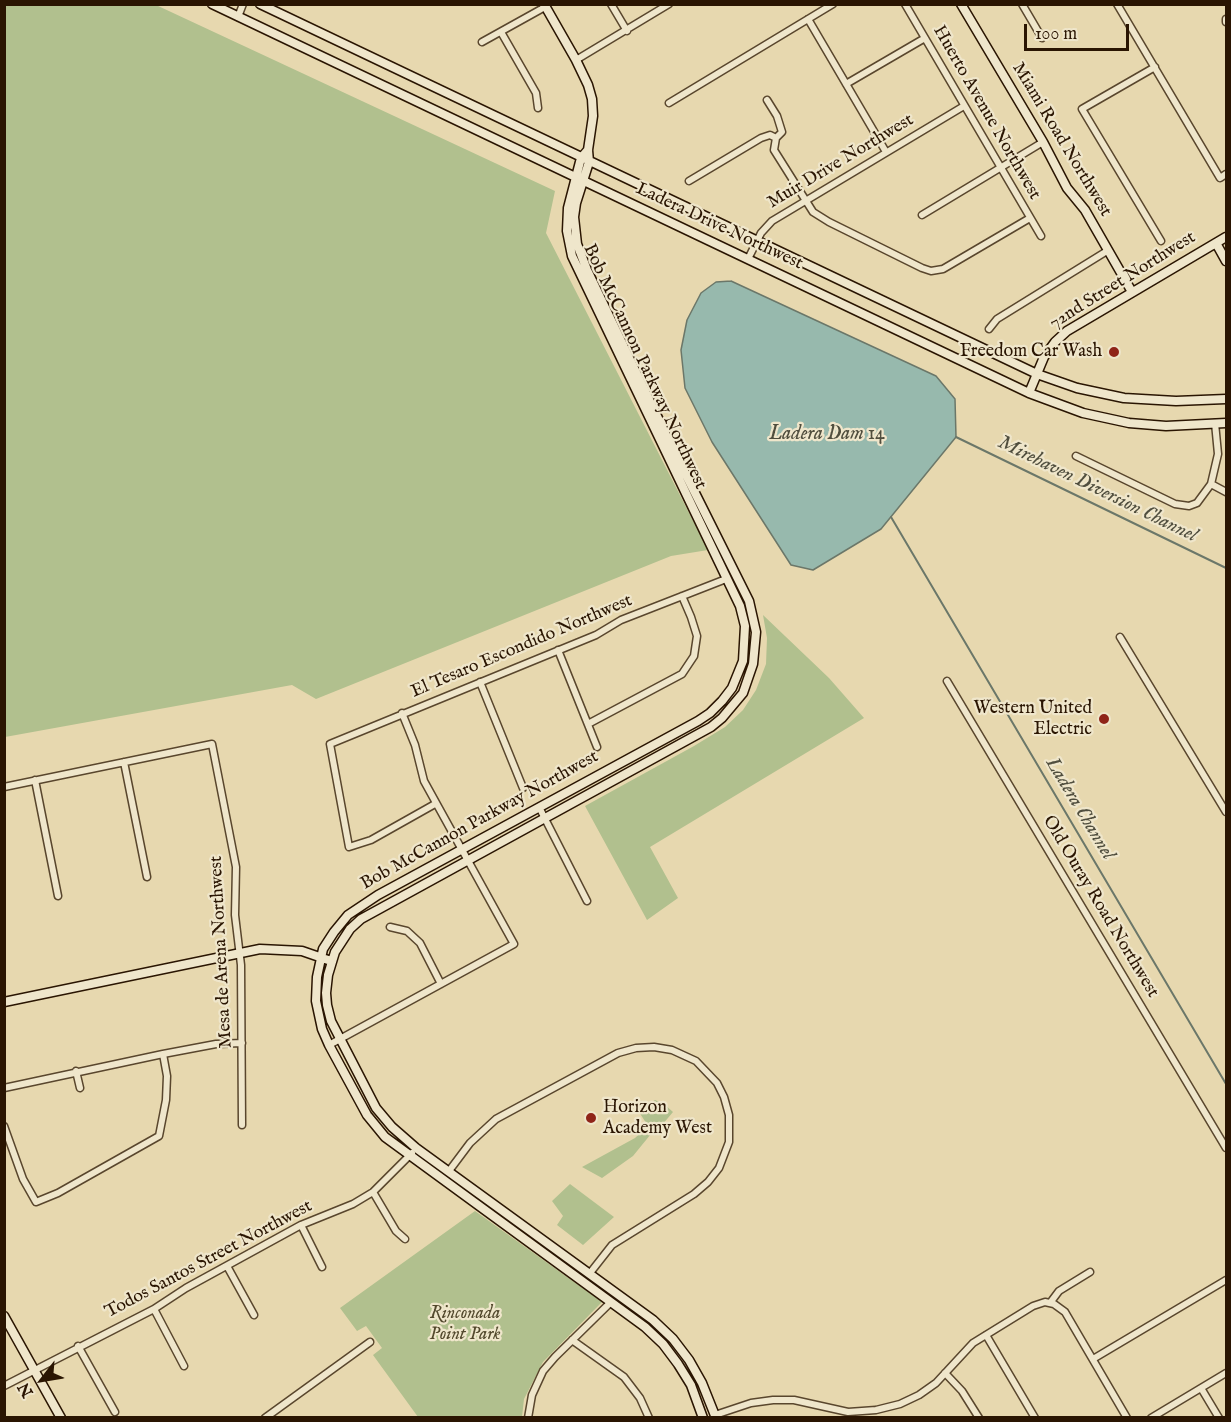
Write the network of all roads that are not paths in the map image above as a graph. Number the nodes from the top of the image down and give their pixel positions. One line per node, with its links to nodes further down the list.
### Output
1 (212, 4): 12 (street, Ladera Drive Northwest)
2 (243, 4): 12 (street)
3 (260, 4): 29 (street, Ladera Drive Northwest)
4 (611, 4): 14 (street)
5 (669, 4): 14 (street)
6 (833, 4): 13 (street)
7 (905, 4): 16 (street, Huerto Avenue Northwest)
8 (962, 4): 27 (street, Miami Road Northwest)
9 (1022, 4): 17 (street)
10 (1117, 4): 20 (street)
11 (544, 6): 15 (street); 19 (street)
12 (238, 17): 32 (street, Ladera Drive Northwest)
13 (808, 20): 21 (street); 23 (street)
14 (627, 31): 19 (street)
15 (501, 32): 18 (street); 25 (street)
16 (925, 38): 21 (street); 24 (street, Huerto Avenue Northwest)
17 (1042, 38)
18 (482, 42)
19 (576, 60): 29 (street)
20 (1155, 67): 31 (street); 39 (street)
21 (846, 84): 28 (street)
22 (767, 100): 26 (street)
23 (669, 103)
24 (964, 106): 28 (street, Muir Drive Northwest); 30 (street, Huerto Avenue Northwest)
25 (538, 108)
26 (776, 138): 33 (street); 34 (street)
27 (1043, 142): 30 (street); 42 (street, Miami Road Northwest)
28 (886, 152): 34 (street, Muir Drive Northwest)
29 (585, 160): 32 (street); 40 (street, Ladera Drive Northwest)
30 (1001, 168): 35 (street); 36 (street, Huerto Avenue Northwest)
31 (1227, 174)
32 (579, 179): 43 (street, Ladera Drive Northwest); 55 (street, Bob McCannon Parkway Northwest); 71 (street, Bob McCannon Parkway Northwest)
33 (688, 181)
34 (805, 200): 36 (street); 40 (street, Muir Drive Northwest)
35 (922, 215)
36 (1030, 218): 37 (street, Huerto Avenue Northwest)
37 (1041, 236)
38 (1227, 237): 41 (street, 72nd Street Northwest)
39 (1161, 241)
40 (756, 242): 43 (street, Muir Drive Northwest); 47 (street, Ladera Drive Northwest)
41 (1216, 243): 44 (street); 45 (street, 72nd Street Northwest)
42 (1107, 251): 45 (street, Miami Road Northwest); 46 (street)
43 (748, 259): 48 (street, Ladera Drive Northwest)
44 (1227, 261)
45 (1132, 292): 47 (street, 72nd Street Northwest)
46 (989, 329)
47 (1037, 374): 48 (street, 72nd Street Northwest); 49 (street, Ladera Drive Northwest)
48 (1029, 393): 50 (street, Ladera Drive Northwest)
49 (1227, 399)
50 (1215, 423): 51 (street, Ladera Drive Northwest); 53 (street)
51 (1227, 423)
52 (1076, 456): 53 (street)
53 (1210, 484): 54 (street)
54 (1227, 492)
55 (726, 579): 56 (street, El Tesaro Escondido Northwest); 69 (street, Bob McCannon Parkway Northwest)
56 (682, 596): 58 (street, El Tesaro Escondido Northwest); 62 (street)
57 (1120, 637): 70 (street)
58 (558, 650): 60 (street, El Tesaro Escondido Northwest); 62 (street)
59 (947, 681): 93 (street, Old Ouray Road Northwest)
60 (480, 682): 61 (street, El Tesaro Escondido Northwest); 67 (street)
61 (402, 713): 68 (street); 68 (street, El Tesaro Escondido Northwest)
62 (588, 724): 63 (street)
63 (597, 747)
64 (124, 762): 65 (street); 74 (street); 78 (street, Mesa de Arena Northwest)
65 (35, 780): 66 (street); 75 (street)
66 (4, 787)
67 (523, 788)
68 (435, 804): 72 (street)
69 (538, 807): 71 (street); 72 (street, Bob McCannon Parkway Northwest)
70 (1227, 812)
71 (544, 819): 73 (street, Bob McCannon Parkway Northwest); 76 (street)
72 (461, 849): 73 (street); 79 (street, Bob McCannon Parkway Northwest)
73 (467, 860): 80 (street, Bob McCannon Parkway Northwest); 81 (street)
74 (147, 877)
75 (58, 896)
76 (587, 901)
77 (390, 927): 81 (street)
78 (240, 952): 79 (street); 82 (street); 84 (street, Mesa de Arena Northwest)
79 (320, 957): 80 (street); 85 (street, Bob McCannon Parkway Northwest)
80 (332, 961): 83 (street, Bob McCannon Parkway Northwest)
81 (441, 984): 83 (street)
82 (4, 1002)
83 (340, 1039): 85 (street); 92 (street, Bob McCannon Parkway Northwest)
84 (242, 1043): 86 (street); 90 (street, Mesa de Arena Northwest)
85 (329, 1045): 94 (street, Bob McCannon Parkway Northwest)
86 (163, 1054): 87 (street); 91 (street)
87 (76, 1071): 88 (street); 89 (street)
88 (4, 1088)
89 (80, 1088)
90 (242, 1125)
91 (4, 1126)
92 (416, 1148): 94 (street, Todos Santos Street Northwest); 95 (street, Bob McCannon Parkway Northwest)
93 (1227, 1148)
94 (410, 1157): 96 (street, Bob McCannon Parkway Northwest); 97 (street, Todos Santos Street Northwest)
95 (449, 1171): 96 (street); 102 (street, Bob McCannon Parkway Northwest); 102 (street)
96 (442, 1180): 105 (street, Bob McCannon Parkway Northwest)
97 (373, 1192): 98 (street, Todos Santos Street Northwest); 99 (street)
98 (301, 1225): 100 (street, Todos Santos Street Northwest); 101 (street)
99 (405, 1239)
100 (227, 1266): 109 (street, Todos Santos Street Northwest); 110 (street)
101 (322, 1268)
102 (590, 1272): 105 (street); 106 (street, Bob McCannon Parkway Northwest)
103 (1090, 1272): 108 (street)
104 (1227, 1280): 116 (street)
105 (583, 1282): 107 (street, Bob McCannon Parkway Northwest)
106 (618, 1293): 107 (street); 125 (street, Bob McCannon Parkway Northwest)
107 (611, 1302): 113 (street); 129 (street, Bob McCannon Parkway Northwest)
108 (1050, 1303): 112 (street); 116 (street)
109 (154, 1309): 115 (street, Todos Santos Street Northwest); 117 (street)
110 (254, 1314)
111 (4, 1316): 118 (street)
112 (986, 1335): 119 (street); 131 (street)
113 (572, 1340): 124 (street); 128 (street)
114 (370, 1342): 127 (street)
115 (78, 1346): 118 (street, Todos Santos Street Northwest); 123 (street)
116 (1093, 1359): 132 (street)
117 (184, 1366)
118 (34, 1370): 121 (street, Todos Santos Street Northwest); 126 (street)
119 (945, 1373): 125 (street); 130 (street)
120 (1227, 1373): 122 (street)
121 (4, 1386)
122 (1201, 1388): 133 (street); 134 (street)
123 (116, 1412)
124 (647, 1417)
125 (713, 1417)
126 (61, 1418)
127 (265, 1418)
128 (528, 1418)
129 (703, 1418)
130 (979, 1418)
131 (1035, 1418)
132 (1127, 1418)
133 (1151, 1418)
134 (1219, 1418)

